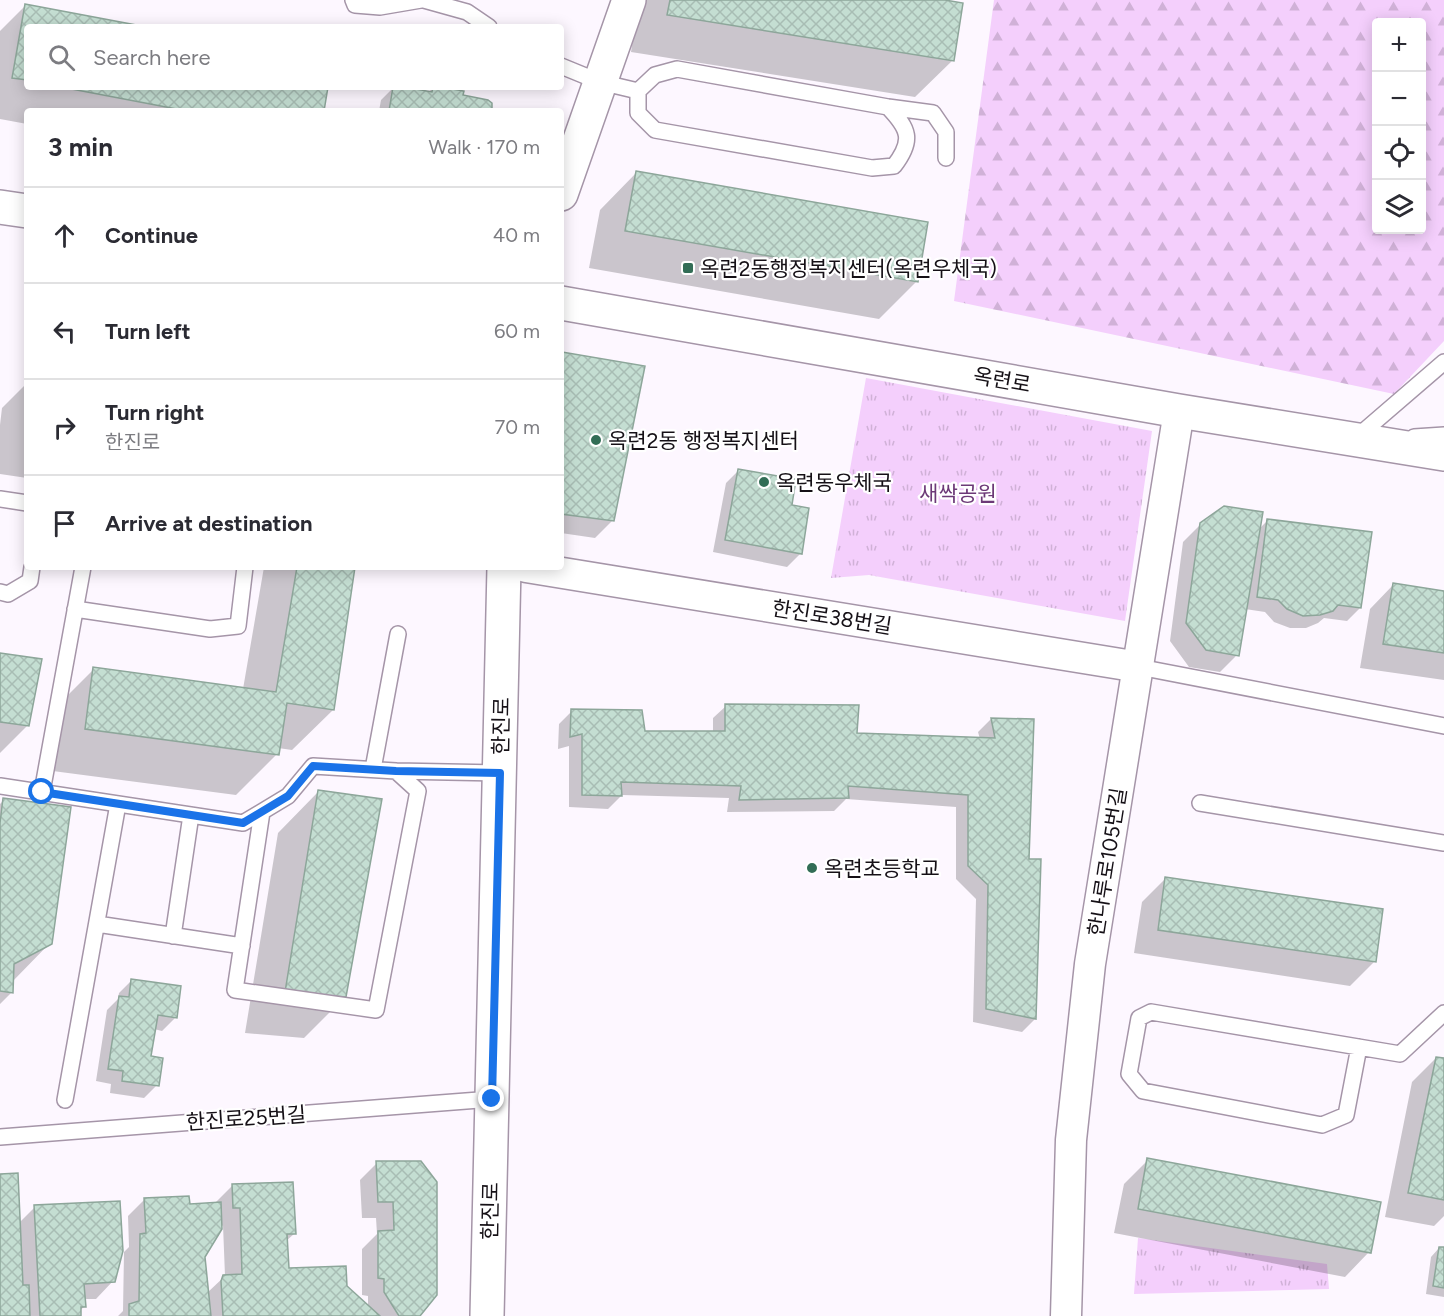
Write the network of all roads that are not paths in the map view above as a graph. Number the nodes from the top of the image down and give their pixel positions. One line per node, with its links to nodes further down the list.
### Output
1 (353, 0): 2 (lane)
2 (423, 0): 4 (lane)
3 (629, 0): 6 (street)
4 (485, 24)
5 (564, 67): 6 (lane)
6 (600, 82): 7 (lane); 10 (street)
7 (638, 91): 8 (lane); 8 (lane)
8 (888, 107): 9 (lane)
9 (945, 158)
10 (564, 185)
11 (0, 207): 12 (street)
12 (24, 211)
13 (564, 304): 15 (street, 옥련로)
14 (1444, 362): 17 (lane)
15 (1179, 411): 17 (street, 옥련로); 29 (street, 한나루로105번길)
16 (1444, 435): 17 (lane)
17 (1358, 440): 18 (street, 옥련로)
18 (1444, 454)
19 (0, 499): 20 (lane)
20 (24, 503)
21 (32, 570): 26 (lane)
22 (82, 570): 27 (lane)
23 (245, 570): 27 (lane)
24 (504, 570): 33 (street, 한진로)
25 (544, 570): 29 (street, 한진로38번길)
26 (0, 592)
27 (75, 609): 35 (lane)
28 (398, 634): 31 (lane)
29 (1139, 668): 30 (lane); 50 (street, 한나루로105번길)
30 (1444, 726)
31 (373, 769): 32 (lane); 38 (lane)
32 (396, 771): 33 (lane); 43 (lane)
33 (500, 773): 46 (street, 한진로)
34 (0, 786): 35 (lane)
35 (42, 792): 37 (lane)
36 (1200, 803): 40 (lane)
37 (118, 804): 39 (lane); 41 (lane)
38 (262, 812): 39 (lane); 43 (lane)
39 (191, 815): 42 (lane)
40 (1444, 843)
41 (97, 924): 42 (lane); 47 (lane)
42 (173, 936): 43 (lane)
43 (242, 946)
44 (1444, 1013): 45 (lane)
45 (1359, 1047): 45 (lane)
46 (492, 1099): 48 (lane, 한진로25번길); 49 (street, 한진로)
47 (65, 1100)
48 (0, 1137)
49 (487, 1316)
50 (1066, 1316)

